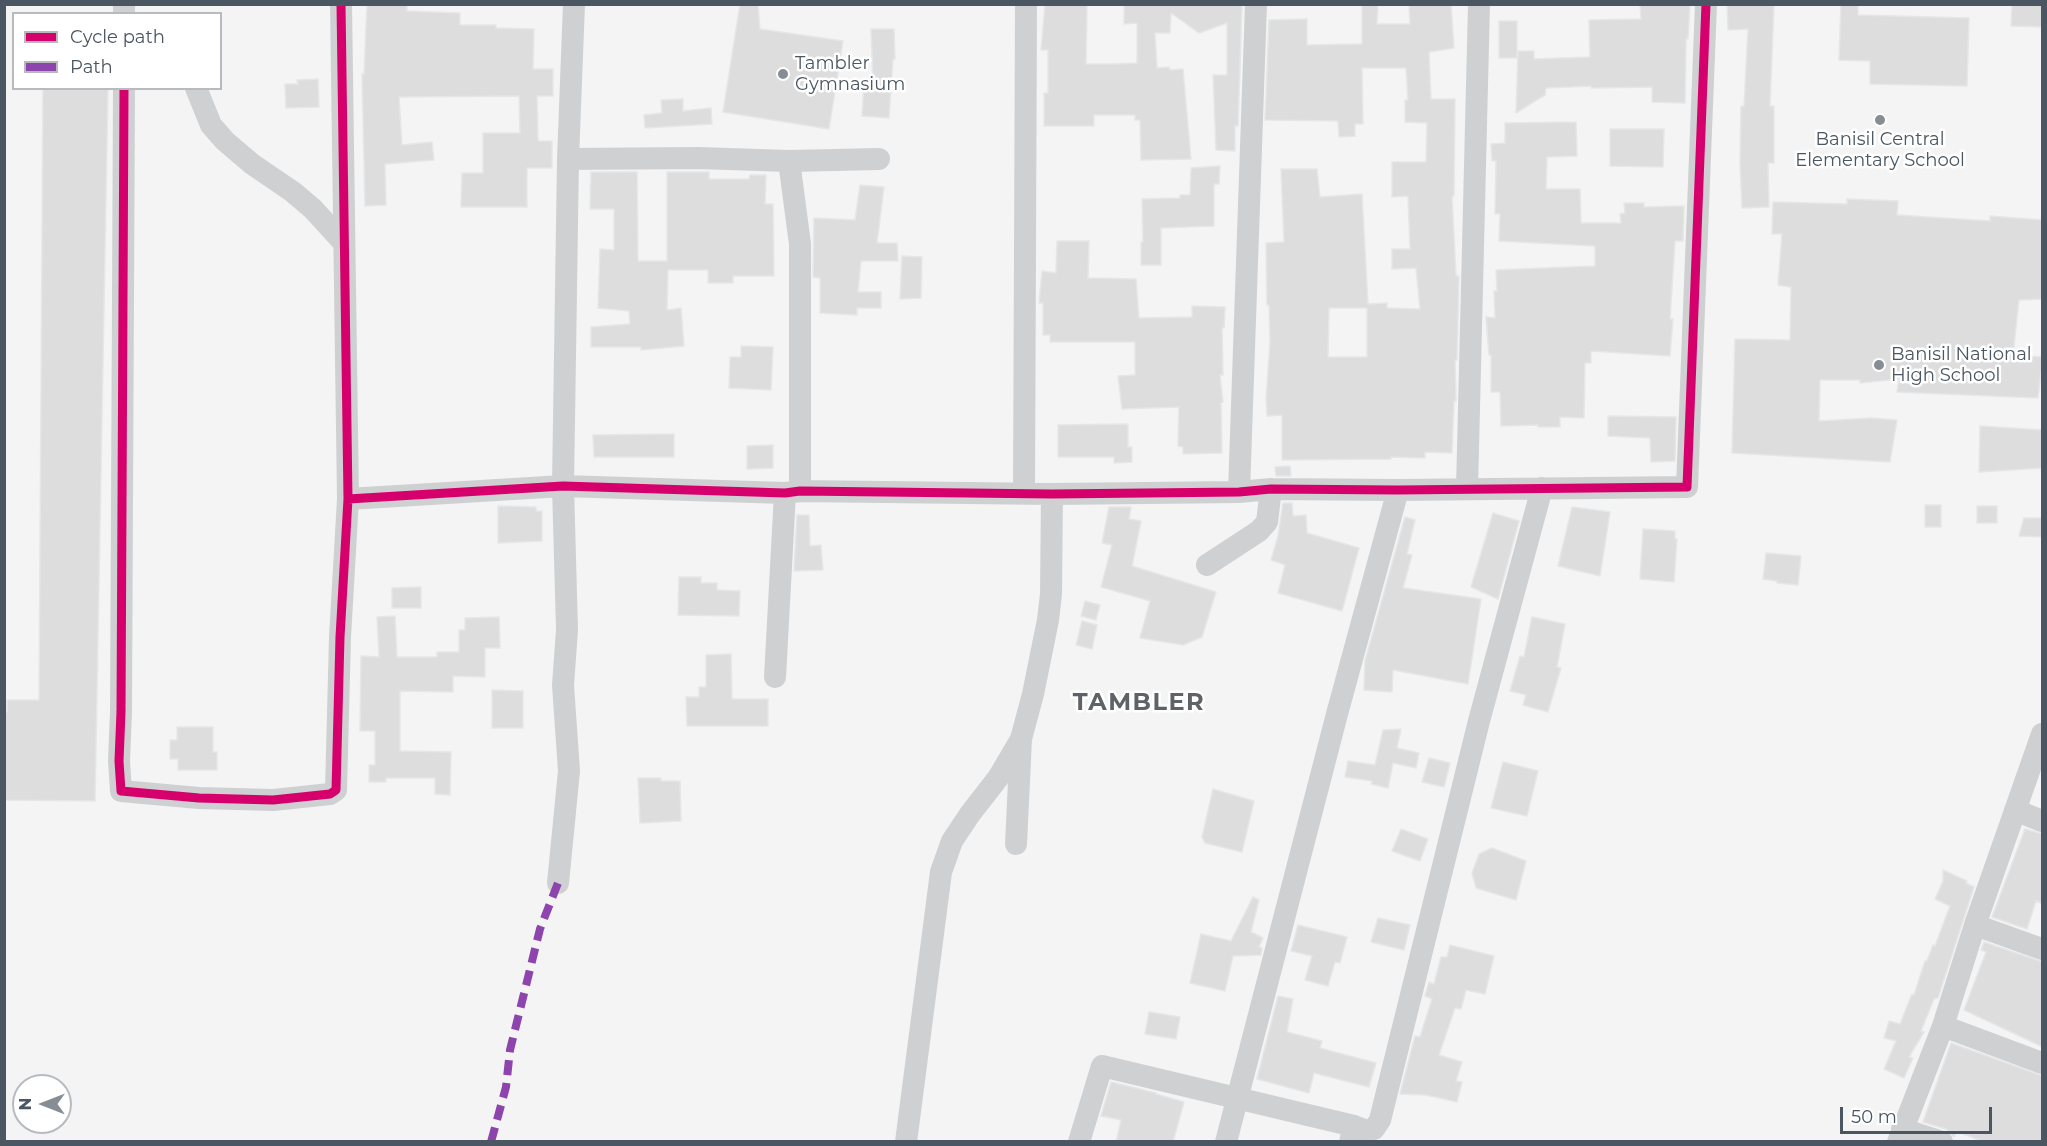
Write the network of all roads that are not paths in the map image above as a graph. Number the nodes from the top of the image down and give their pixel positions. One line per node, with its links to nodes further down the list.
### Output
1 (340, 4): 12 (street)
2 (574, 4): 9 (street)
3 (1026, 4): 19 (street)
4 (1256, 4): 20 (street)
5 (1479, 4): 16 (street)
6 (1706, 4): 14 (street)
7 (124, 90): 22 (street)
8 (197, 90): 12 (street)
9 (568, 159): 11 (street); 13 (street)
10 (879, 159): 11 (street)
11 (789, 161): 18 (street)
12 (344, 243): 22 (street)
13 (563, 486): 18 (street); 22 (street); 30 (street)
14 (1542, 488): 16 (street); 36 (street)
15 (1271, 489): 17 (street); 20 (street); 23 (street)
16 (1467, 489): 17 (street)
17 (1398, 490): 35 (street)
18 (793, 492): 19 (street); 24 (street)
19 (1024, 492): 21 (street)
20 (1239, 492): 21 (street)
21 (1052, 494): 26 (street)
22 (348, 499)
23 (1207, 565)
24 (775, 677)
25 (2043, 734): 27 (street)
26 (1022, 739): 29 (street); 38 (street)
27 (2015, 810): 28 (street); 31 (street)
28 (2043, 821)
29 (1016, 844)
30 (558, 883)
31 (1975, 925): 32 (street); 33 (street)
32 (2043, 950)
33 (1943, 1026): 34 (street); 37 (street)
34 (2043, 1063)
35 (1239, 1097): 36 (street); 39 (street); 40 (street)
36 (1352, 1134)
37 (1900, 1135): 41 (street)
38 (906, 1142)
39 (1079, 1142)
40 (1226, 1142)
41 (1942, 1142)

